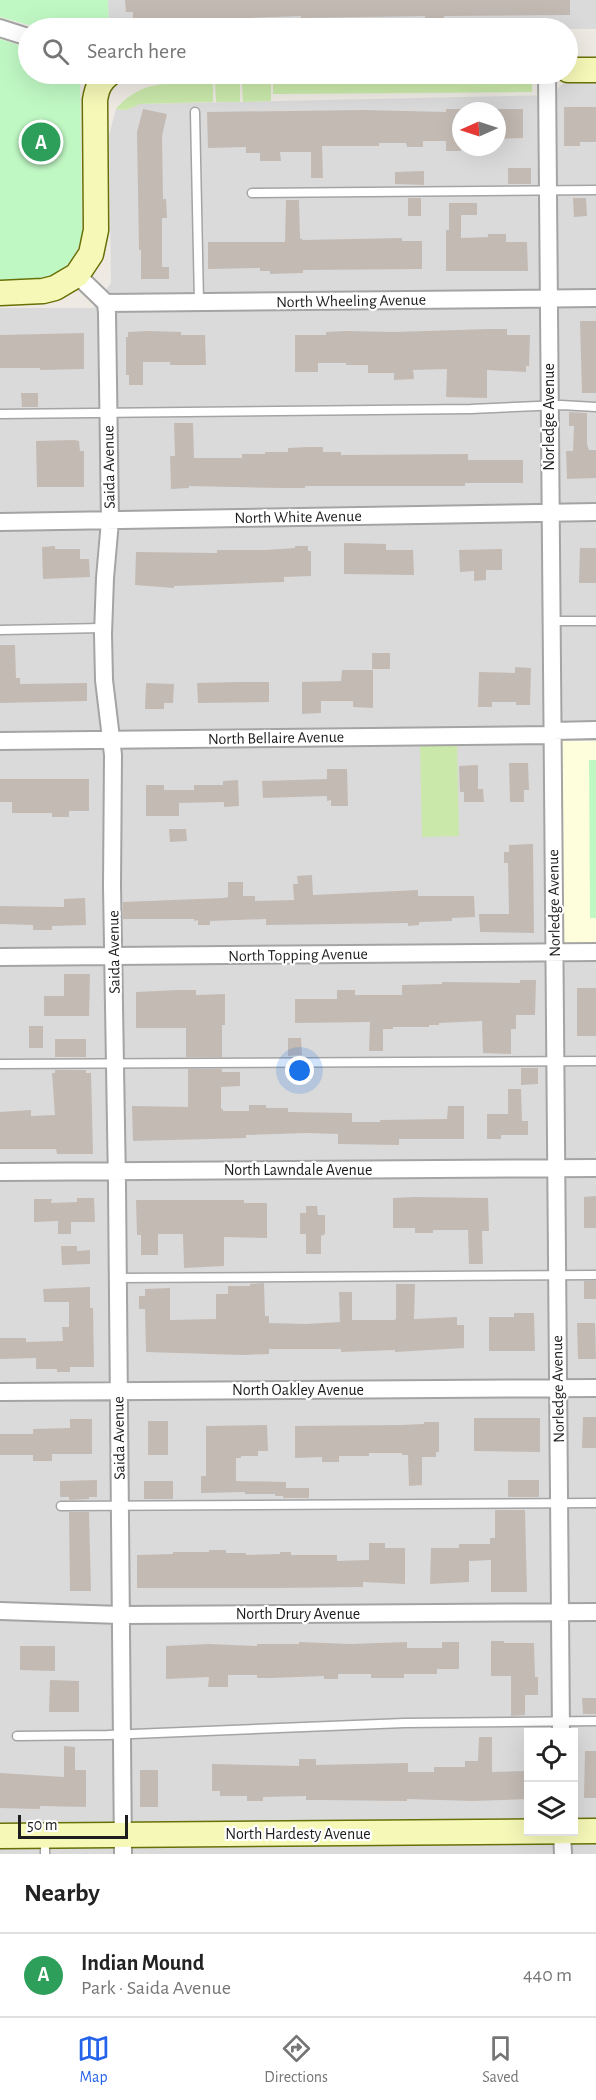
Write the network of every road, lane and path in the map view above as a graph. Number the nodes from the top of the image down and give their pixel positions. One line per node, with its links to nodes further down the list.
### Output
1 (0, 28): 2 (street)
2 (18, 34)
3 (578, 54): 4 (street)
4 (596, 54)
5 (578, 70): 6 (street)
6 (596, 70)
7 (100, 84): 13 (street)
8 (547, 84): 10 (street, Norledge Avenue)
9 (195, 112): 17 (lane)
10 (548, 190): 11 (lane); 12 (lane); 16 (street, Norledge Avenue)
11 (596, 190)
12 (252, 193)
13 (77, 275): 14 (street); 18 (street)
14 (0, 293)
15 (596, 298): 16 (street, North Wheeling Avenue)
16 (549, 299): 17 (street, North Wheeling Avenue); 19 (street, Norledge Avenue)
17 (199, 302): 18 (street, North Wheeling Avenue)
18 (106, 303): 21 (street, Saida Avenue)
19 (549, 406): 20 (lane); 21 (lane); 23 (street, Norledge Avenue)
20 (596, 407)
21 (109, 411): 22 (lane); 25 (street, Saida Avenue)
22 (0, 414)
23 (550, 512): 24 (street, North White Avenue); 25 (street, North White Avenue); 27 (street, Norledge Avenue)
24 (596, 512)
25 (110, 521): 26 (street, North White Avenue); 29 (street, Saida Avenue)
26 (0, 522)
27 (551, 621): 28 (lane); 32 (street, Norledge Avenue)
28 (596, 621)
29 (103, 628): 30 (lane); 33 (street, Saida Avenue)
30 (0, 630)
31 (596, 730): 32 (street, North Bellaire Avenue)
32 (552, 733): 33 (street, North Bellaire Avenue); 35 (street, Norledge Avenue)
33 (112, 739): 34 (street, North Bellaire Avenue); 37 (street, Saida Avenue)
34 (0, 741)
35 (554, 952): 36 (street, North Topping Avenue); 37 (street, North Topping Avenue); 40 (street, Norledge Avenue)
36 (596, 952)
37 (114, 956): 38 (street, North Topping Avenue); 41 (street, Saida Avenue)
38 (0, 957)
39 (596, 1060): 40 (lane)
40 (555, 1061): 41 (lane); 43 (street, Norledge Avenue)
41 (116, 1063): 42 (lane); 45 (street, Saida Avenue)
42 (0, 1064)
43 (556, 1168): 44 (street, North Lawndale Avenue); 45 (street, North Lawndale Avenue); 47 (street, Norledge Avenue)
44 (596, 1168)
45 (117, 1171): 46 (street, North Lawndale Avenue); 49 (street, Saida Avenue)
46 (0, 1172)
47 (557, 1275): 48 (lane); 49 (lane); 50 (street, Norledge Avenue)
48 (596, 1275)
49 (117, 1278): 52 (street, Saida Avenue)
50 (558, 1388): 51 (street, North Oakley Avenue); 52 (street, North Oakley Avenue); 54 (street, Norledge Avenue)
51 (596, 1388)
52 (119, 1391): 53 (street, North Oakley Avenue); 56 (street, Saida Avenue)
53 (0, 1392)
54 (560, 1503): 55 (lane); 56 (lane); 59 (street, Norledge Avenue)
55 (596, 1503)
56 (120, 1505): 57 (lane); 61 (street, Saida Avenue)
57 (61, 1506)
58 (0, 1611): 61 (street, North Drury Avenue)
59 (560, 1612): 60 (street, North Drury Avenue); 61 (street, North Drury Avenue); 63 (street, Norledge Avenue)
60 (596, 1612)
61 (121, 1615): 64 (street, Saida Avenue)
62 (596, 1722): 63 (lane)
63 (561, 1727): 64 (lane)
64 (122, 1734): 65 (lane); 72 (street, Saida Avenue)
65 (17, 1736)
66 (596, 1831): 67 (street, North Hardesty Avenue)
67 (578, 1832)
68 (524, 1833): 72 (street, North Hardesty Avenue)
69 (0, 1836): 71 (street, North Hardesty Avenue)
70 (562, 1836): 73 (street)
71 (45, 1845): 72 (street, North Hardesty Avenue)
72 (123, 1845)
73 (563, 1854)

